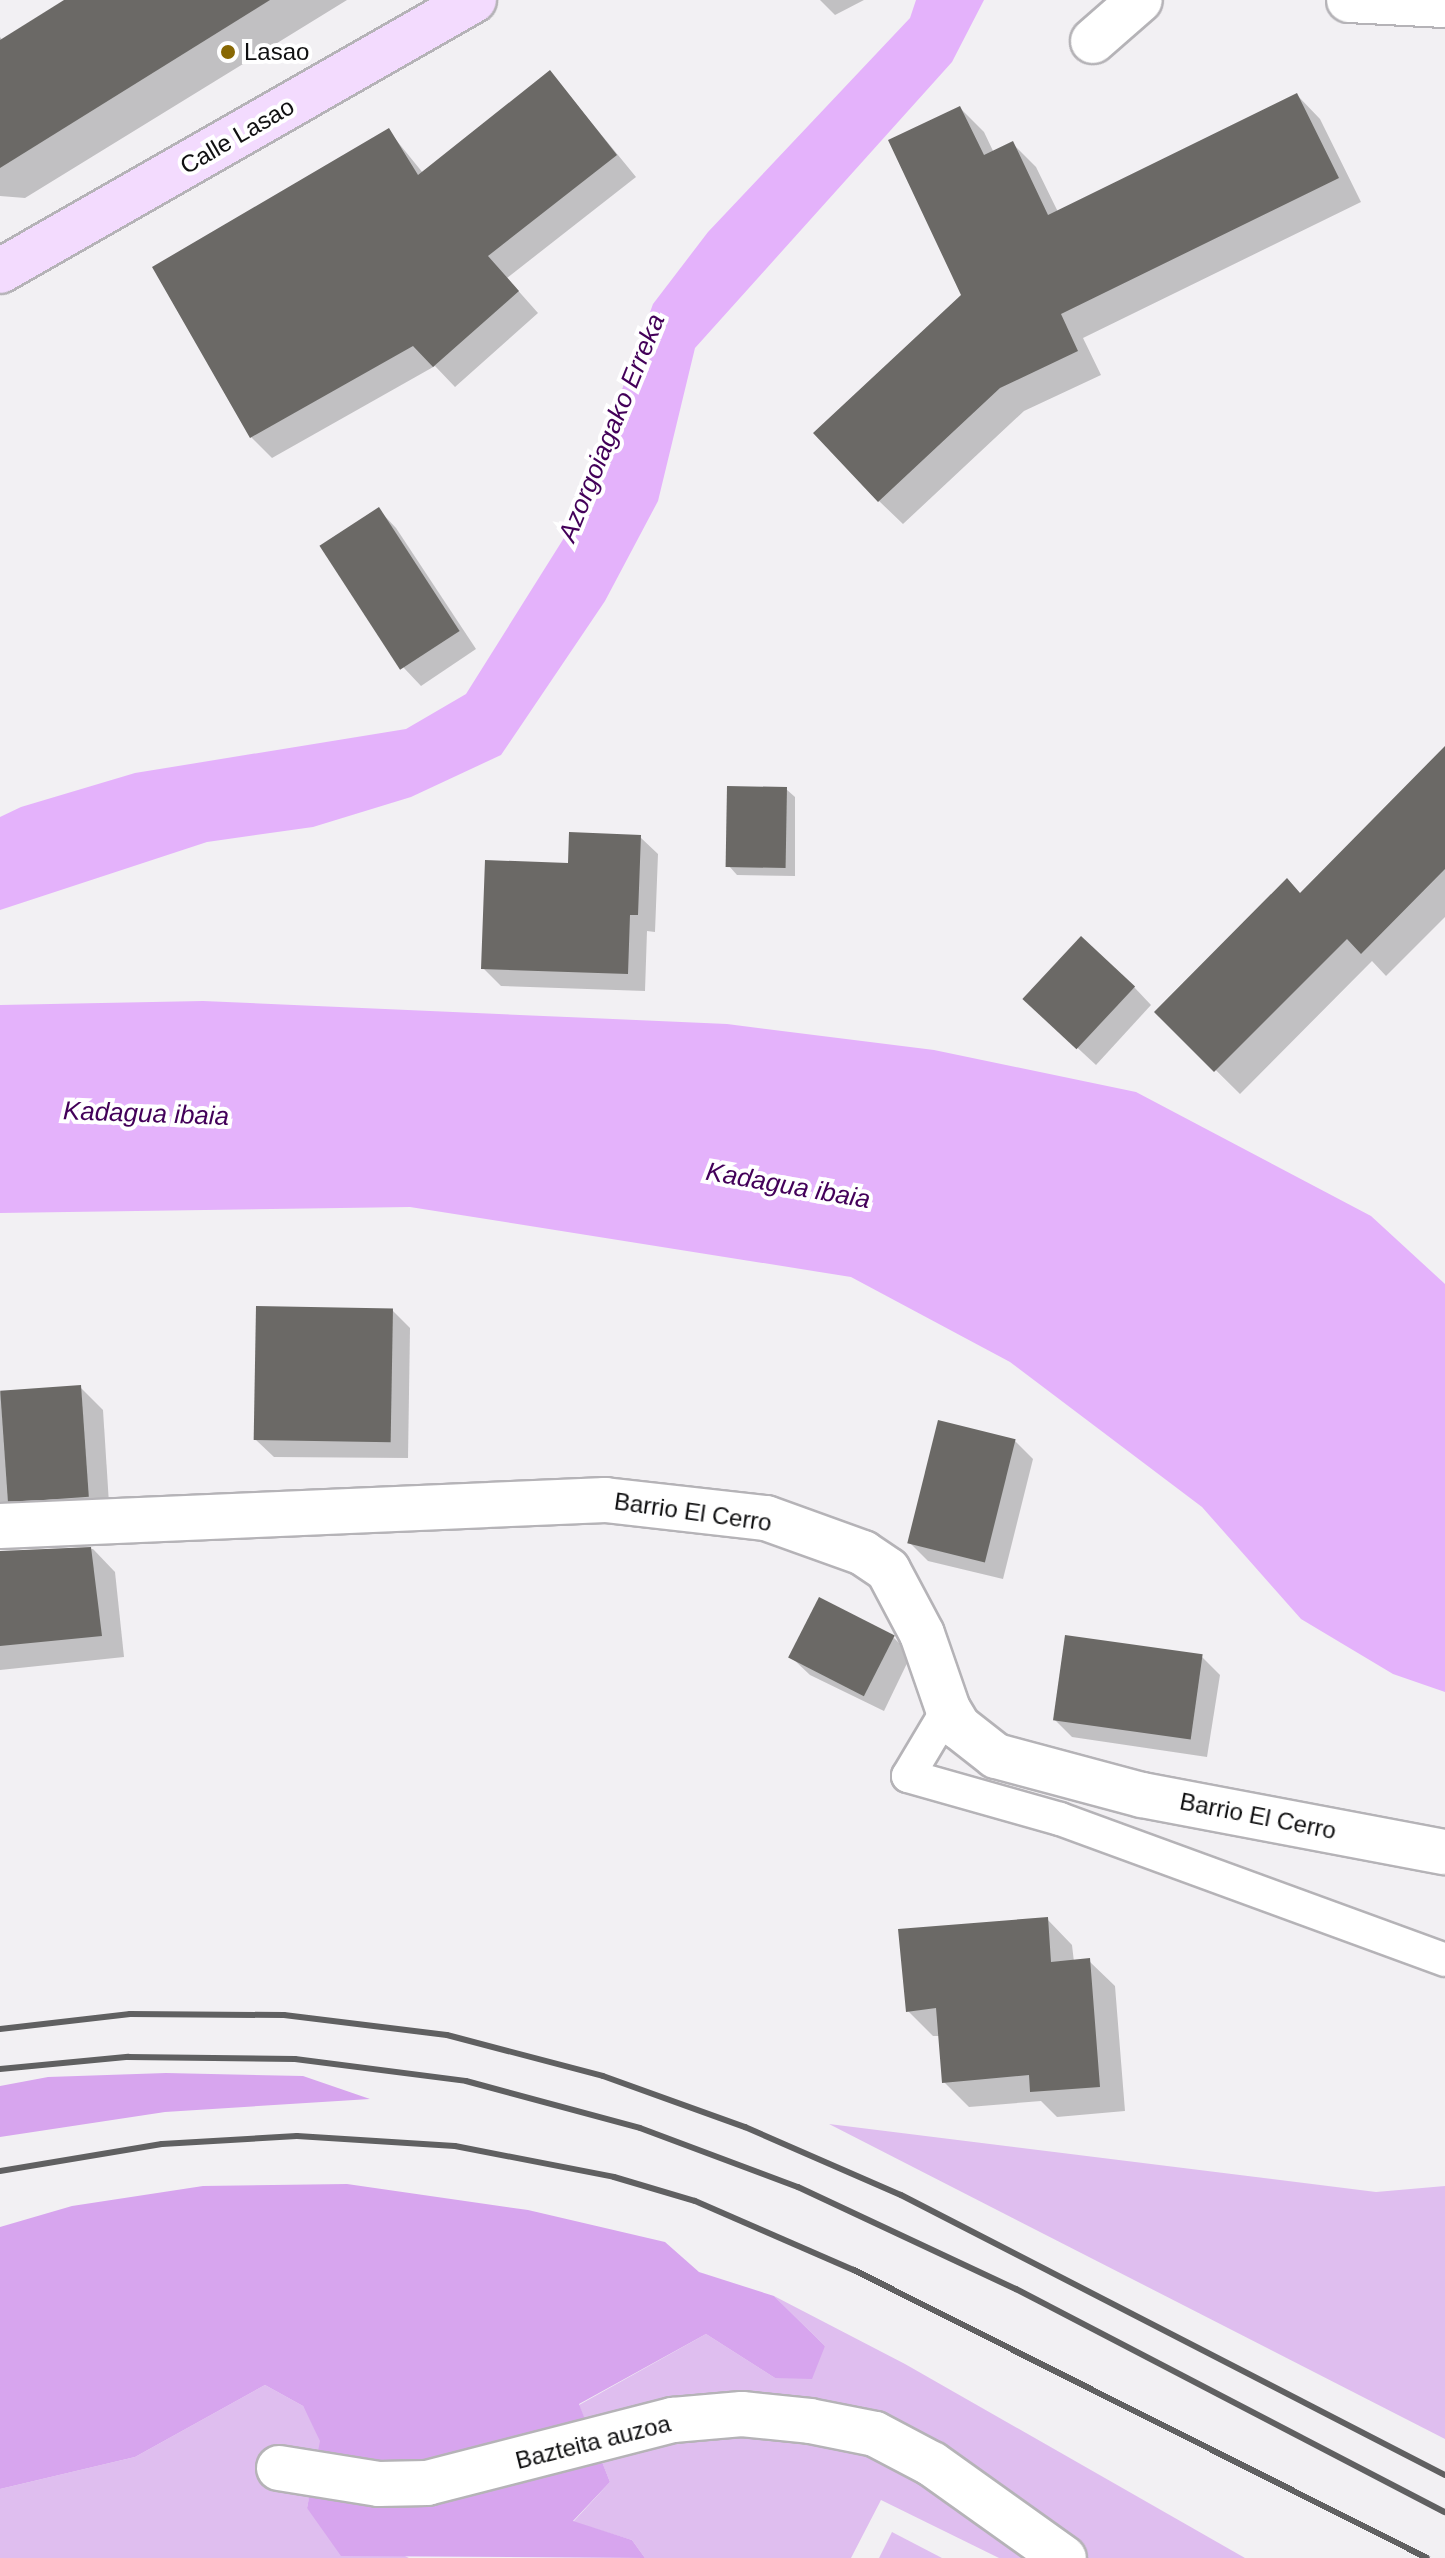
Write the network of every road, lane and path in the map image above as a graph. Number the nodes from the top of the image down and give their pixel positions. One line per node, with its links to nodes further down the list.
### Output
1 (474, 0): 6 (street, Calle Lasao)
2 (1140, 0): 5 (street)
3 (1349, 0): 4 (street)
4 (1445, 5)
5 (1093, 41)
6 (0, 271)
7 (0, 1526): 8 (street, Barrio El Cerro)
8 (948, 1709): 9 (street, Barrio El Cerro); 10 (lane)
9 (1445, 1852)
10 (1445, 1960)
11 (279, 2468): 12 (street, Bazteita auzoa)
12 (1064, 2558)

